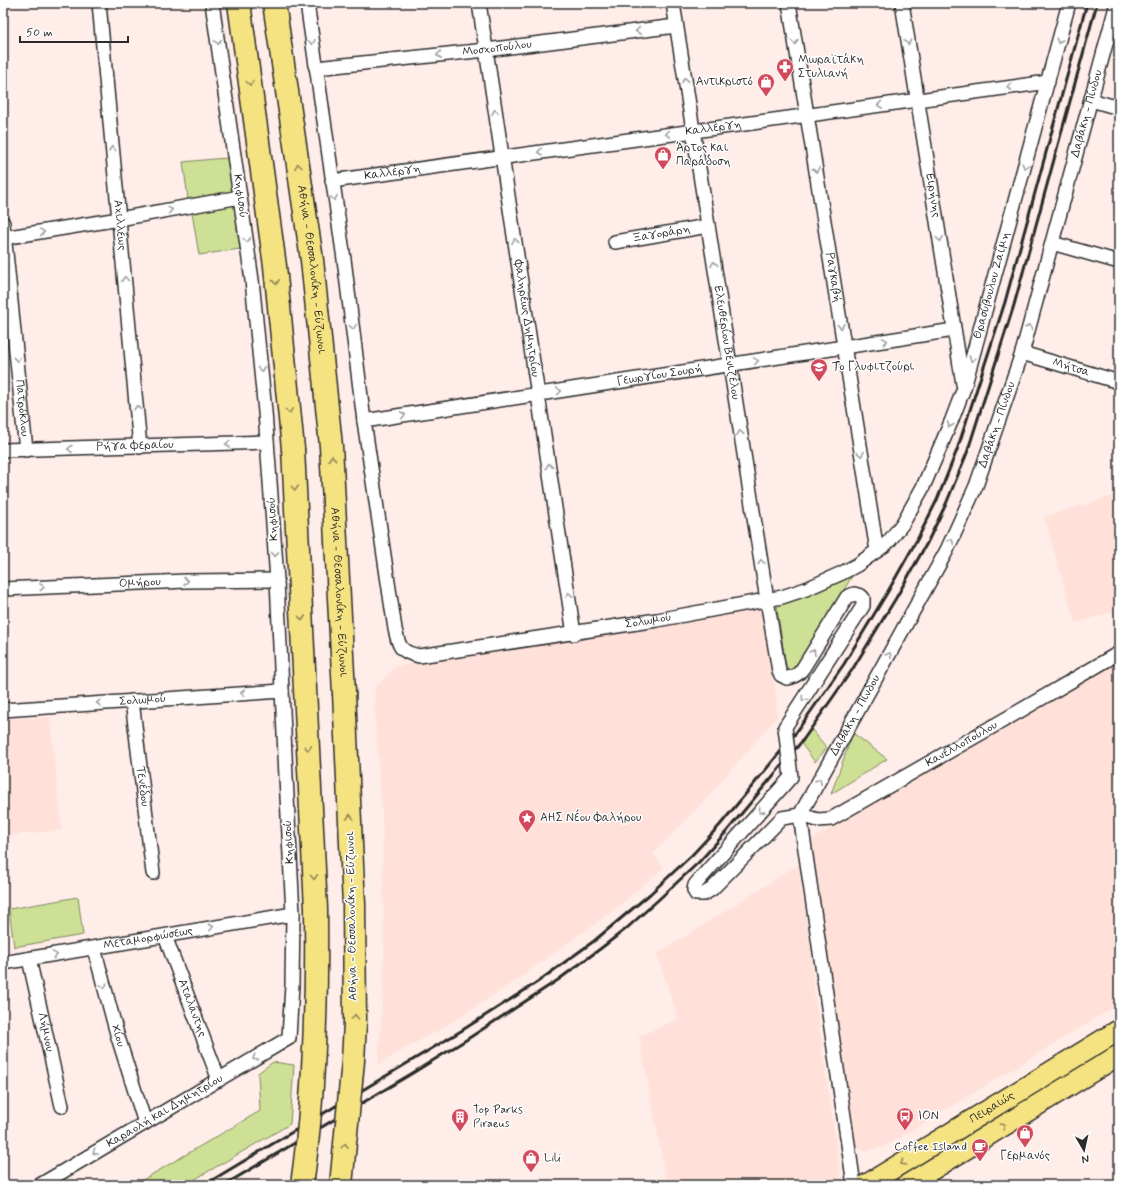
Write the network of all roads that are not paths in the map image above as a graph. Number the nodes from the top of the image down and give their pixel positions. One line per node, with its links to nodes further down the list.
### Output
1 (98, 3): 24 (street, Αχιλλέως, one-way to 1)
2 (212, 3): 23 (street, Κηφισού, one-way to 23)
3 (239, 3): 66 (highway, one-way to 66, bridge)
4 (274, 3): 67 (highway, Αθήνα - Θεσσαλονίκη - Εύζωνοι, one-way to 4, bridge)
5 (307, 3): 14 (street, one-way to 14)
6 (479, 3): 13 (street, Φαληρέως Δημητρίου)
7 (673, 3): 12 (street, Ελευθερίου Βενιζέλου)
8 (789, 3): 19 (street, Ραγκαβή, one-way to 19)
9 (902, 3): 16 (street, Ειρήνης, one-way to 16)
10 (1069, 3): 15 (street, Θρασύβουλου Ζαΐμη, one-way to 15)
11 (1118, 3): 17 (street, Δαβάκη - Πίνδου)
12 (676, 26): 13 (street, Μοσχοπούλου, one-way to 13); 20 (street, Ελευθερίου Βενιζέλου, one-way to 12)
13 (486, 50): 14 (street, Μοσχοπούλου, one-way to 14); 21 (street, Φαληρέως Δημητρίου, one-way to 13)
14 (316, 68): 22 (street)
15 (1048, 82): 16 (street, Καλλέργη, one-way to 16); 36 (street, Θρασύβουλου Ζαΐμη, one-way to 36)
16 (918, 100): 19 (street, Καλλέργη, one-way to 19); 31 (street, Ειρήνης, one-way to 31)
17 (1091, 100): 18 (street); 29 (street, Δαβάκη - Πίνδου)
18 (1119, 108)
19 (807, 115): 20 (street, Καλλέργη); 32 (street, Ραγκαβή, one-way to 32)
20 (693, 131): 21 (street, Καλλέργη, one-way to 21); 26 (street, Ελευθερίου Βενιζέλου)
21 (502, 158): 22 (street, Καλλέργη); 37 (street, Φαληρέως Δημητρίου, one-way to 21)
22 (332, 181): 38 (street, one-way to 38)
23 (240, 197): 24 (street, one-way to 23); 39 (street, Κηφισού, one-way to 39)
24 (119, 219): 27 (street, one-way to 24); 40 (street, Αχιλλέως, one-way to 24)
25 (3, 222): 27 (street, Πατρόκλου)
26 (708, 226): 28 (street, Ξαγοράρη); 34 (street, Ελευθερίου Βενιζέλου, one-way to 26)
27 (4, 238): 42 (street, Πατρόκλου, one-way to 42)
28 (615, 242)
29 (1052, 243): 30 (street); 33 (street, Δαβάκη - Πίνδου, one-way to 29)
30 (1119, 262)
31 (954, 330): 32 (street, Γεωργίου Σουρή, one-way to 31); 36 (street, Ειρήνης)
32 (844, 347): 34 (street, Γεωργίου Σουρή, one-way to 32); 43 (street, Ραγκαβή, one-way to 43)
33 (1022, 353): 35 (street, Μήτσα); 52 (street, Δαβάκη - Πίνδου, one-way to 33)
34 (730, 365): 37 (street, Γεωργίου Σουρή, one-way to 34); 46 (street, Ελευθερίου Βενιζέλου, one-way to 34)
35 (1119, 382)
36 (964, 388): 43 (street, Θρασύβουλου Ζαΐμη, one-way to 43)
37 (538, 394): 38 (street, Γεωργίου Σουρή, one-way to 37); 47 (street, Φαληρέως Δημητρίου, one-way to 37)
38 (364, 421): 47 (street, Σολωμού)
39 (267, 442): 40 (street, Ρήγα Φεραίου, one-way to 40); 44 (street, Κηφισού, one-way to 44)
40 (140, 447): 42 (street, Ρήγα Φεραίου, one-way to 42)
41 (3, 450): 42 (street, Ρήγα Φεραίου)
42 (26, 450)
43 (877, 551): 46 (street, Σολωμού)
44 (277, 580): 45 (street, Ομήρου, one-way to 44); 49 (street, Κηφισού)
45 (3, 589)
46 (767, 600): 47 (street, Σολωμού); 52 (street, Ελευθερίου Βενιζέλου, one-way to 52, bridge)
47 (574, 634)
48 (1119, 652): 52 (street, Κανελλοπούλου)
49 (282, 691): 50 (street, Σολωμού, one-way to 50); 54 (street, Κηφισού)
50 (132, 701): 51 (street, Σολωμού, one-way to 51); 53 (street, Τενέδου)
51 (3, 710)
52 (800, 815): 68 (street)
53 (153, 873)
54 (293, 914): 55 (street, Μεταμορφώσεως, one-way to 54); 60 (street, Κηφισού)
55 (165, 936): 56 (street, Μεταμορφώσεως); 62 (street, Αταλάντης)
56 (94, 948): 57 (street, Μεταμορφώσεως, one-way to 56); 64 (street, Χίου, one-way to 64)
57 (29, 959): 58 (street, Μεταμορφώσεως); 63 (street, Λήμνου)
58 (3, 963)
59 (1119, 1030): 69 (main road, Πειραιώς, one-way to 69)
60 (289, 1038): 62 (street, Καραολή και Δημητρίου, one-way to 62)
61 (1119, 1055): 70 (main road, Πειραιώς, one-way to 61)
62 (219, 1080): 64 (street, Καραολή και Δημητρίου)
63 (62, 1106)
64 (145, 1123): 65 (street, Καραολή και Δημητρίου, one-way to 65)
65 (40, 1185)
66 (302, 1185)
67 (341, 1185)
68 (854, 1185)
69 (866, 1185)
70 (907, 1185)

